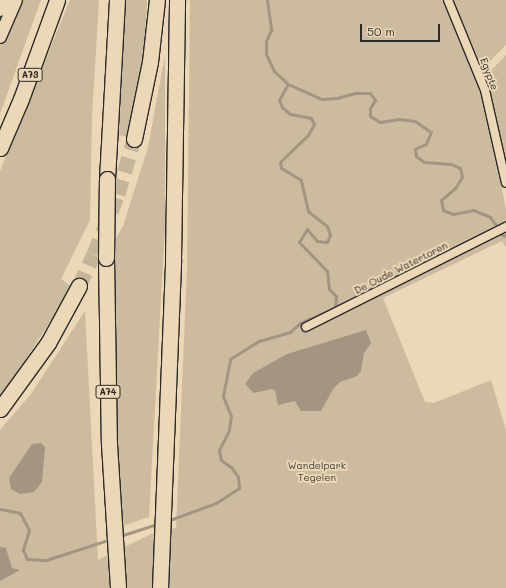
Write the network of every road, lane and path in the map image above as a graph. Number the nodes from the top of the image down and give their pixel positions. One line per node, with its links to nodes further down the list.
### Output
1 (4, 0): 8 (main road)
2 (16, 0): 9 (main road)
3 (57, 0): 11 (highway, A73)
4 (117, 0): 17 (highway, A74, bridge)
5 (157, 0): 10 (highway)
6 (177, 0): 18 (highway)
7 (448, 0): 12 (street, Egypte)
8 (0, 10)
9 (0, 37)
10 (134, 139)
11 (0, 148)
12 (506, 183)
13 (506, 227): 15 (street, De Oude Watertoren)
14 (79, 286): 16 (highway)
15 (306, 327)
16 (0, 409)
17 (118, 588)
18 (160, 588)

